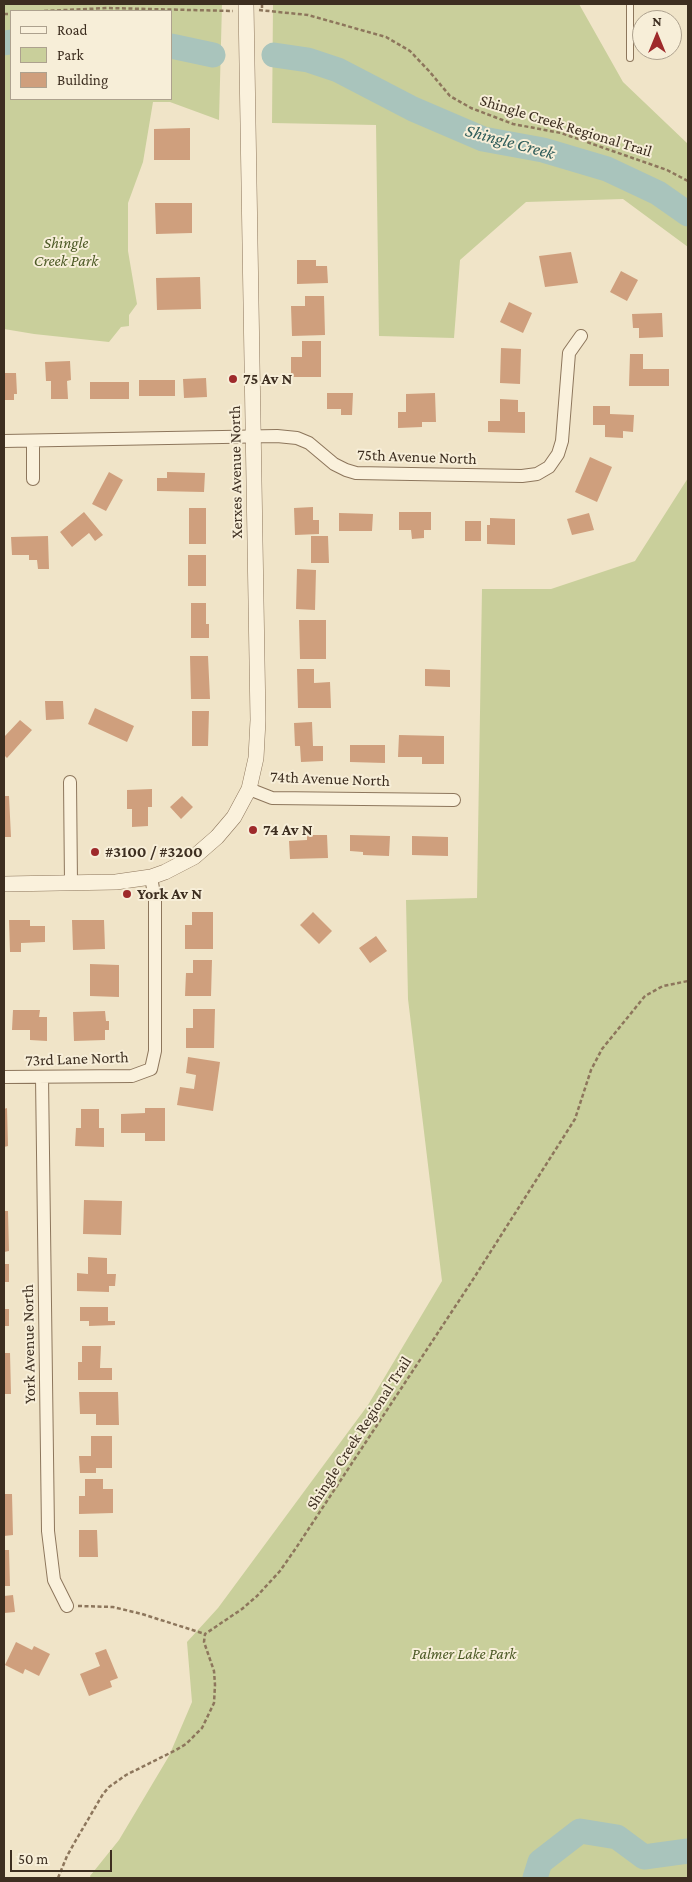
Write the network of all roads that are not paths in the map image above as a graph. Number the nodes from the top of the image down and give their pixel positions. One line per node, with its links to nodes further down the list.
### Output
1 (246, 4): 5 (street, Xerxes Avenue North)
2 (630, 4): 3 (lane)
3 (630, 58)
4 (581, 336): 5 (street, 75th Avenue North)
5 (253, 437): 7 (street, 75th Avenue North); 10 (street, Xerxes Avenue North)
6 (4, 441): 7 (street, 75th Avenue North)
7 (33, 441): 8 (street)
8 (33, 479)
9 (70, 782): 13 (street)
10 (249, 789): 11 (street, 74th Avenue North); 12 (street, 74th Avenue North)
11 (454, 800)
12 (151, 877): 13 (street, 74th Avenue North); 16 (street, 73rd Lane North)
13 (72, 883): 14 (street, 74th Avenue North)
14 (4, 884)
15 (4, 1077): 16 (street, 73rd Lane North)
16 (42, 1077): 17 (street, York Avenue North)
17 (67, 1606)

